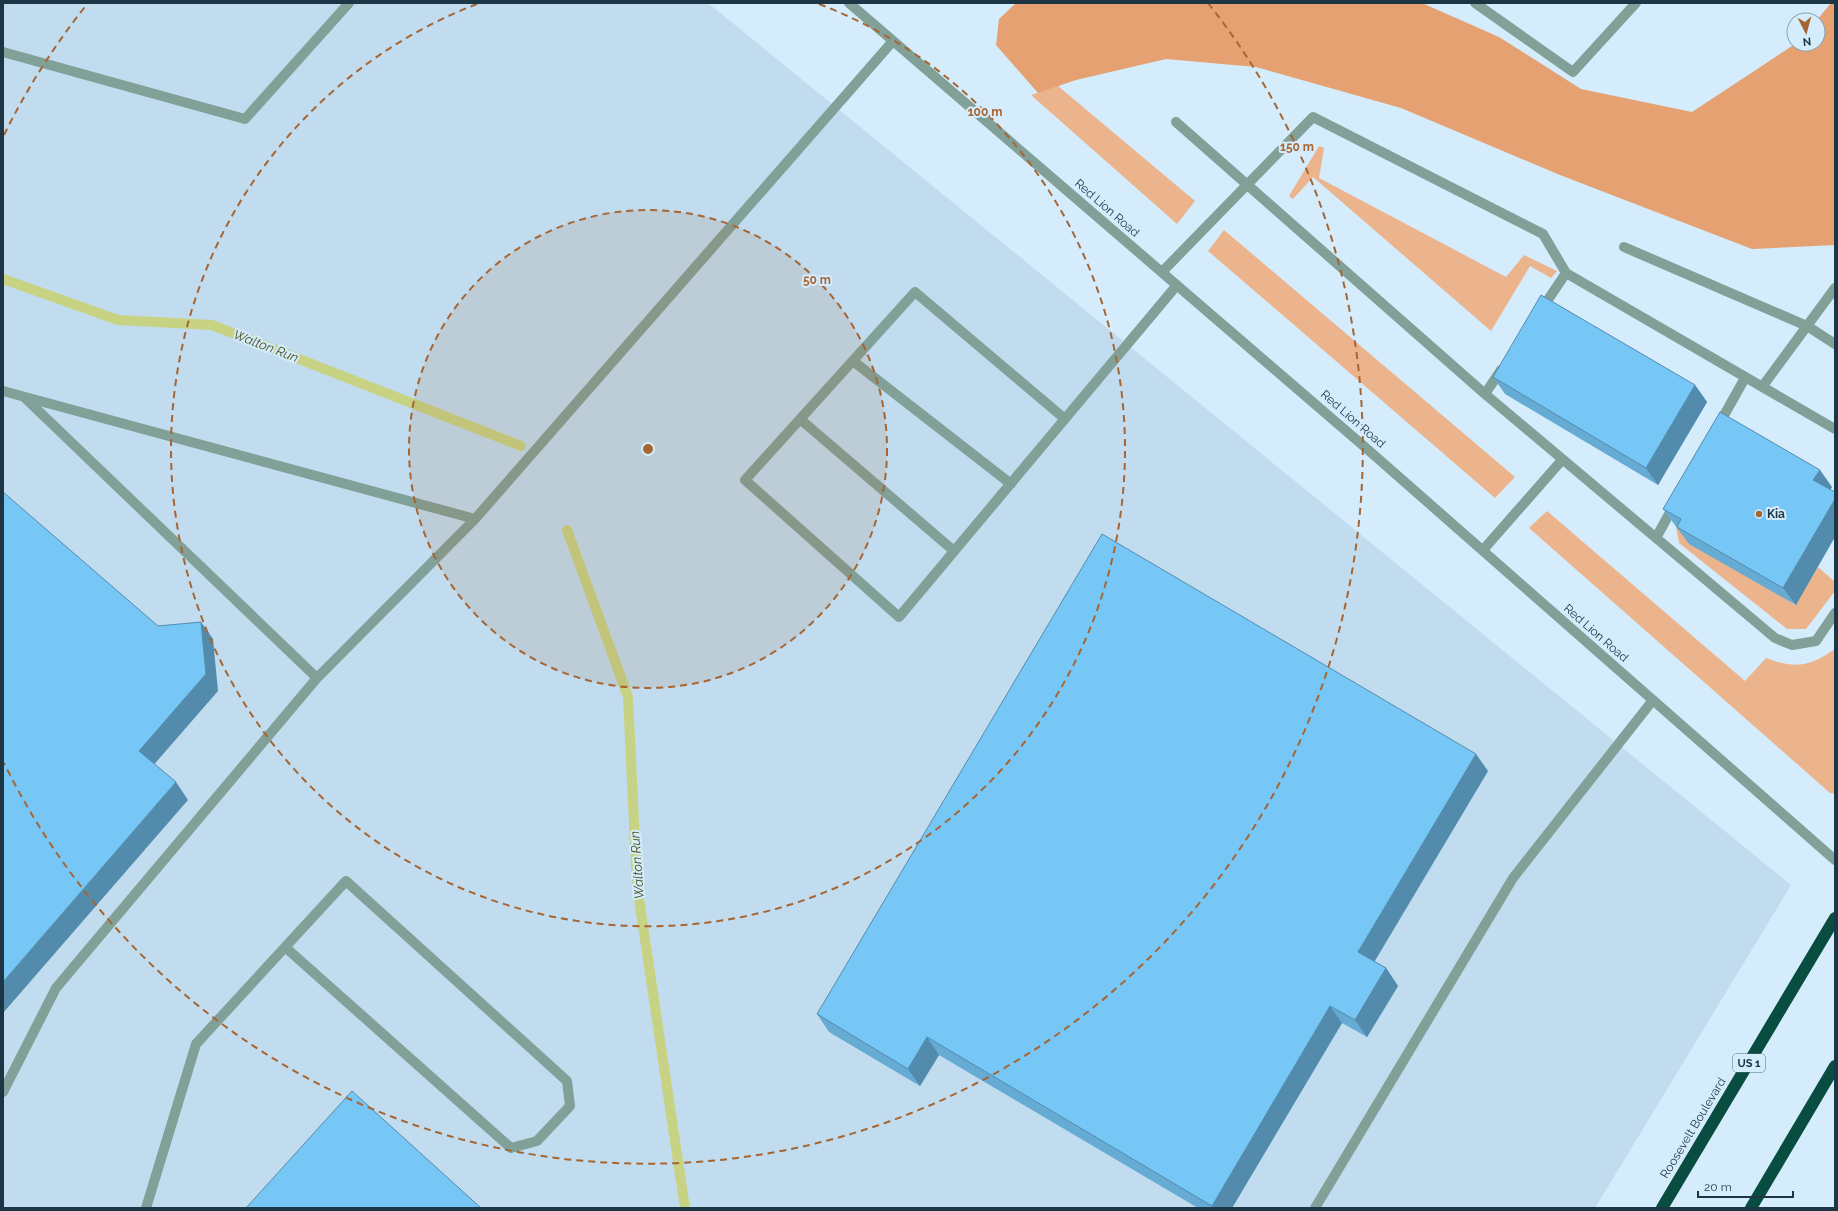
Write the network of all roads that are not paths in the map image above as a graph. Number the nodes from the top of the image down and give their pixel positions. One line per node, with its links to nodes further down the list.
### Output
1 (349, 3): 6 (street)
2 (849, 3): 5 (street, Red Lion Road)
3 (1475, 3): 4 (street)
4 (1636, 3)
5 (893, 41): 10 (street, Red Lion Road); 31 (street)
6 (3, 52)
7 (1176, 122): 8 (street)
8 (1247, 185): 10 (street); 11 (street); 22 (street)
9 (1624, 247): 15 (street)
10 (1162, 272): 12 (street, Red Lion Road)
11 (1566, 273): 14 (street); 19 (street)
12 (1177, 285): 25 (street); 33 (street, Red Lion Road)
13 (1835, 288): 15 (street)
14 (1536, 318)
15 (1807, 326): 16 (street); 20 (street)
16 (1835, 344)
17 (853, 361): 24 (street); 25 (street); 29 (street)
18 (1506, 362): 22 (street)
19 (1746, 378): 20 (street); 27 (street)
20 (1762, 387): 26 (street)
21 (3, 391): 23 (street)
22 (1485, 394): 28 (street)
23 (23, 397): 31 (street); 36 (street)
24 (800, 419): 34 (street); 34 (street)
25 (1065, 419): 29 (street)
26 (1835, 429)
27 (1714, 433)
28 (1562, 460): 32 (street); 33 (street)
29 (1011, 484): 34 (street)
30 (1679, 496): 32 (street)
31 (475, 519): 36 (street)
32 (1656, 538): 35 (street)
33 (1483, 550): 37 (street, Red Lion Road)
34 (954, 551)
35 (1835, 613)
36 (317, 678): 42 (street)
37 (1653, 700): 38 (street, Red Lion Road); 44 (street)
38 (1835, 860)
39 (1835, 918): 45 (highway, Roosevelt Boulevard / US 1)
40 (285, 947): 40 (street); 43 (street)
41 (1835, 1066): 46 (highway)
42 (3, 1092)
43 (146, 1208)
44 (1316, 1208)
45 (1662, 1208)
46 (1751, 1208)

